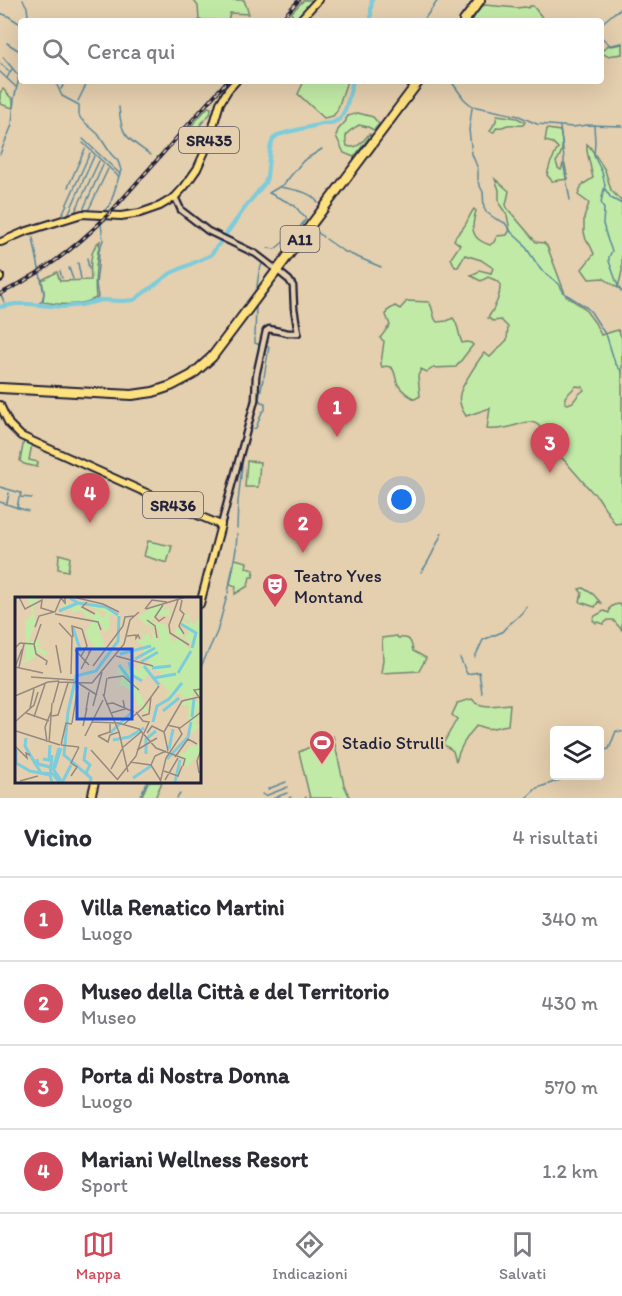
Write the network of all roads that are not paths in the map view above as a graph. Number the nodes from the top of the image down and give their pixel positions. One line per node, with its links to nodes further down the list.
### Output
1 (318, 0): 3 (main road)
2 (478, 0): 4 (highway)
3 (302, 18)
4 (464, 18)
5 (233, 84): 7 (main road, SR435)
6 (415, 84): 9 (highway, A11)
7 (175, 196): 8 (main road, SR435); 11 (main road)
8 (0, 241)
9 (0, 386)
10 (0, 405): 11 (main road, SR436)
11 (221, 525): 12 (main road)
12 (201, 600)
13 (95, 783): 14 (main road)
14 (91, 798)

